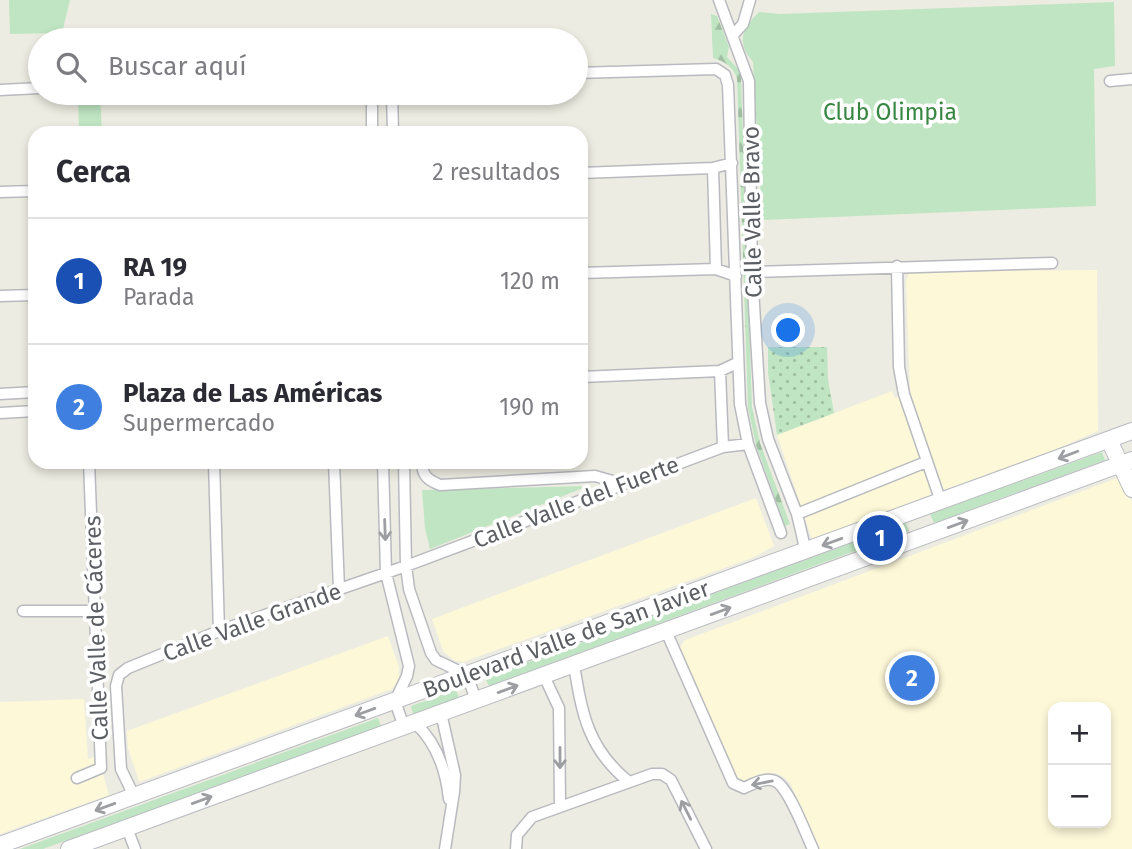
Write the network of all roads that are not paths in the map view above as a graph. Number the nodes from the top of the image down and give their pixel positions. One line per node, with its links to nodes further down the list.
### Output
1 (719, 0): 3 (street, Calle Valle Bravo)
2 (750, 0): 3 (street)
3 (733, 35): 21 (street, Calle Valle Bravo)
4 (588, 73): 13 (street, Calle Valle Bravo)
5 (1132, 79): 6 (street)
6 (1110, 81)
7 (28, 89): 8 (street)
8 (0, 90)
9 (372, 105): 11 (street)
10 (392, 105): 12 (street)
11 (372, 126)
12 (393, 126)
13 (732, 163): 14 (street); 23 (street, Calle Valle Bravo)
14 (713, 168): 15 (street); 20 (street)
15 (588, 173)
16 (28, 191): 17 (street)
17 (0, 192)
18 (1052, 263): 19 (street)
19 (897, 267): 21 (street); 37 (street)
20 (716, 270): 22 (street); 23 (street)
21 (752, 272): 49 (street, Calle Valle Bravo)
22 (588, 273)
23 (736, 276): 26 (street, Calle Valle Bravo)
24 (28, 295): 25 (street)
25 (0, 296)
26 (737, 363): 27 (street); 35 (street, Calle Valle Bravo)
27 (720, 371): 28 (street); 36 (street)
28 (588, 377)
29 (28, 393): 30 (street)
30 (0, 394)
31 (28, 411): 32 (street)
32 (0, 413)
33 (1130, 437): 34 (main road, Boulevard Valle de San Javier)
34 (1109, 440): 38 (main road); 47 (main road, Boulevard Valle de San Javier, one-way to 47)
35 (748, 444): 36 (street, Calle Valle del Fuerte); 50 (street, Calle Valle Bravo)
36 (723, 447): 45 (street, Calle Valle del Fuerte)
37 (926, 462): 47 (street); 49 (street)
38 (1126, 462): 46 (main road); 51 (main road, Boulevard Valle de San Javier, one-way to 38)
39 (89, 469): 57 (street, Calle Valle de Cáceres)
40 (214, 469): 58 (street)
41 (334, 469): 55 (street)
42 (383, 469): 54 (street, one-way to 54)
43 (404, 469): 53 (street)
44 (422, 469): 45 (street)
45 (623, 484): 53 (street, Calle Valle del Fuerte)
46 (1132, 489)
47 (941, 502): 48 (main road, Boulevard Valle de San Javier)
48 (916, 512): 51 (main road); 52 (main road, Boulevard Valle de San Javier, one-way to 52)
49 (797, 514): 52 (street, Calle Valle Bravo)
50 (781, 533)
51 (925, 536): 59 (main road, Boulevard Valle de San Javier, one-way to 51)
52 (806, 552): 62 (main road, Boulevard Valle de San Javier)
53 (406, 566): 54 (street, Calle Valle del Fuerte); 62 (street)
54 (386, 573): 55 (street, Calle Valle Grande); 65 (street)
55 (339, 589): 58 (street, Calle Valle Grande)
56 (23, 611): 57 (street)
57 (94, 611): 68 (street, Calle Valle de Cáceres)
58 (219, 631): 61 (street, Calle Valle Grande)
59 (666, 631): 60 (main road, Boulevard Valle de San Javier); 80 (street, one-way to 59)
60 (574, 664): 63 (main road, Boulevard Valle de San Javier); 69 (street)
61 (120, 675): 70 (street, Calle Valle de Cáceres)
62 (467, 675): 64 (street); 65 (main road, Boulevard Valle de San Javier)
63 (544, 676): 64 (main road, Boulevard Valle de San Javier, one-way to 63); 71 (street, one-way to 71)
64 (476, 700): 66 (main road, Boulevard Valle de San Javier)
65 (395, 701): 67 (street); 70 (main road, Boulevard Valle de San Javier, one-way to 70)
66 (441, 713): 67 (main road, Boulevard Valle de San Javier); 72 (street)
67 (409, 725): 72 (street); 73 (main road, Boulevard Valle de San Javier, one-way to 67)
68 (77, 778)
69 (629, 782): 71 (street); 79 (street, one-way to 69)
70 (134, 796): 74 (main road, Boulevard Valle de San Javier, one-way to 74)
71 (560, 807): 78 (street)
72 (451, 809): 77 (street)
73 (127, 828): 75 (main road, Boulevard Valle de San Javier); 76 (street)
74 (0, 845)
75 (69, 849)
76 (135, 849)
77 (445, 849)
78 (516, 849)
79 (706, 849)
80 (813, 849)

